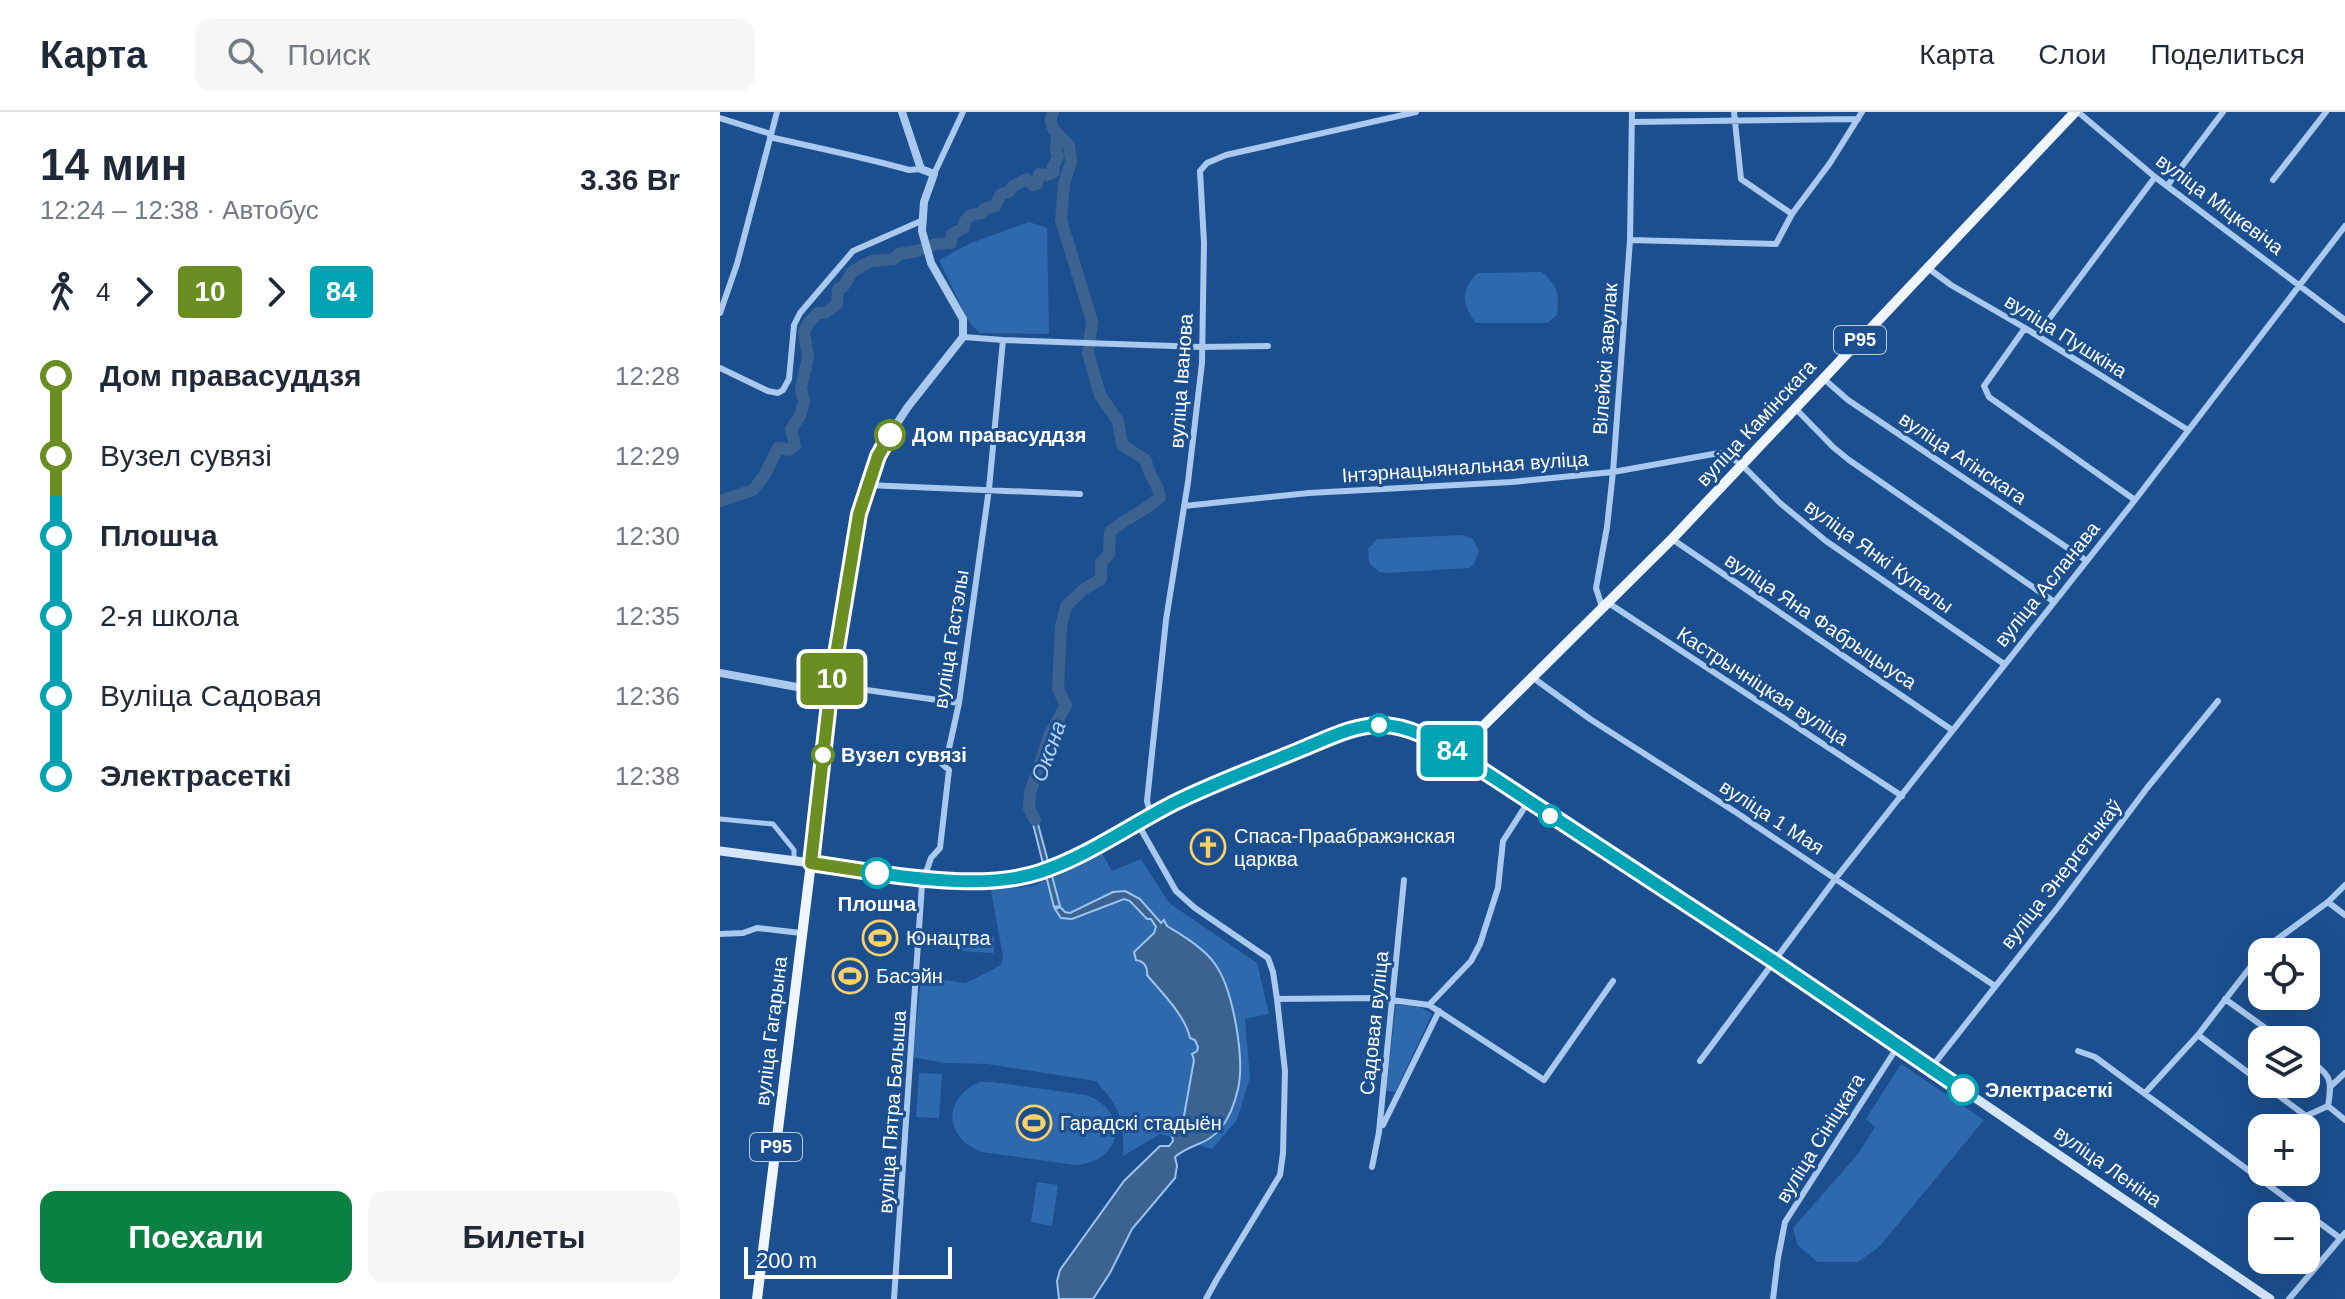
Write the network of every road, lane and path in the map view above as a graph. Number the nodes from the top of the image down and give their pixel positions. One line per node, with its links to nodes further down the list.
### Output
1 (777, 112): 14 (street)
2 (902, 112): 15 (street)
3 (963, 112): 16 (street)
4 (1416, 112): 33 (street, вуліца Іванова)
5 (1632, 112): 12 (street, Вілейскі завулак)
6 (1734, 112): 13 (street)
7 (2076, 112): 17 (street, вуліца Міцкевіча); 24 (main road, вуліца Камінскага / Р95)
8 (2223, 112): 19 (street)
9 (2326, 112): 18 (street)
10 (1860, 115): 13 (street); 20 (street)
11 (720, 118): 14 (street)
12 (1632, 122): 13 (street); 23 (street, Вілейскі завулак)
13 (1736, 122): 20 (street)
14 (770, 135): 15 (street); 26 (street)
15 (921, 169): 16 (street)
16 (934, 174): 21 (street)
17 (2155, 177): 19 (street, вуліца Міцкевіча); 29 (street)
18 (2273, 180)
19 (2167, 186): 25 (street, вуліца Міцкевіча)
20 (1792, 214): 23 (street)
21 (921, 221): 30 (street); 34 (street)
22 (2345, 226): 25 (street, вуліца Асланава)
23 (1630, 240): 39 (street, Вілейскі завулак)
24 (1928, 268): 28 (street, вуліца Пушкіна); 35 (main road, вуліца Камінскага / Р95)
25 (2300, 284): 27 (street, вуліца Міцкевіча); 37 (street, вуліца Асланава)
26 (720, 313)
27 (2345, 320)
28 (2025, 328): 29 (street, вуліца Пушкіна); 43 (street)
29 (2037, 335): 37 (street, вуліца Пушкіна)
30 (963, 337): 31 (street); 40 (street)
31 (1003, 340): 33 (street); 41 (street, вуліца Гастэлы)
32 (1268, 346): 33 (street)
33 (1201, 347): 44 (street, вуліца Іванова)
34 (720, 368)
35 (1823, 378): 36 (main road, вуліца Камінскага / Р95); 46 (street, вуліца Агінскага)
36 (1796, 409): 38 (main road, вуліца Камінскага / Р95); 47 (street)
37 (2188, 430): 43 (street, вуліца Асланава)
38 (1742, 465): 39 (street, Інтэрнацыянальная вуліца); 45 (main road, вуліца Камінскага / Р95); 49 (street, вуліца Янкі Купалы)
39 (1613, 472): 44 (street, Інтэрнацыянальная вуліца); 48 (street, Вілейскі завулак)
40 (867, 485): 41 (street); 52 (street)
41 (989, 489): 42 (street); 54 (street, вуліца Гастэлы)
42 (1080, 494)
43 (2135, 500): 46 (street, вуліца Асланава)
44 (1184, 506): 59 (street, вуліца Іванова)
45 (1672, 539): 48 (main road, вуліца Камінскага / Р95); 55 (street, вуліца Яна Фабрыцыуса)
46 (2087, 561): 47 (street, вуліца Асланава)
47 (2053, 601): 49 (street, вуліца Асланава)
48 (1604, 604): 51 (main road, вуліца Камінскага / Р95); 57 (street, Кастрычніцкая вуліца)
49 (2004, 664): 55 (street, вуліца Асланава)
50 (720, 673): 52 (street)
51 (1532, 676): 56 (main road, вуліца Камінскага / Р95); 65 (street, вуліца 1 Мая)
52 (830, 689): 54 (street); 64 (street)
53 (2218, 701): 75 (street, вуліца Энергетыкаў)
54 (959, 703): 66 (street, вуліца Гастэлы)
55 (1952, 730): 57 (street, вуліца Асланава)
56 (1456, 753): 58 (main road, вуліца Леніна); 59 (main road, вуліца Леніна)
57 (1902, 796): 65 (street, вуліца Асланава)
58 (1528, 802): 73 (main road, вуліца Леніна); 79 (street)
59 (1151, 816): 61 (main road, вуліца Леніна)
60 (720, 819): 63 (street)
61 (1138, 824): 66 (main road, вуліца Леніна); 76 (street)
62 (720, 851): 63 (main road)
63 (794, 860): 64 (main road)
64 (811, 863): 66 (main road, вуліца Леніна); 71 (main road, вуліца Гагарына / Р95)
65 (1836, 878): 73 (street, вуліца Асланава); 75 (street, вуліца 1 Мая)
66 (923, 879): 100 (street, вуліца Пятра Балыша)
67 (1404, 880): 78 (street, Садовая вуліца)
68 (2345, 885): 69 (street)
69 (2328, 902): 70 (street); 77 (street)
70 (2345, 915)
71 (801, 933): 72 (street); 99 (main road, вуліца Гагарына / Р95)
72 (720, 934)
73 (1775, 962): 83 (main road, вуліца Леніна); 85 (street, вуліца Асланава)
74 (1613, 981): 80 (street)
75 (1995, 986): 86 (street, вуліца Энергетыкаў)
76 (1277, 999): 78 (street); 101 (street)
77 (2225, 999): 81 (street); 82 (street)
78 (1393, 1000): 79 (street); 96 (street, Садовая вуліца)
79 (1429, 1005): 80 (street)
80 (1439, 1011): 96 (street)
81 (2263, 1026)
82 (2198, 1035): 88 (street); 91 (street)
83 (1898, 1046): 86 (main road, вуліца Леніна); 102 (street, вуліца Сініцкага)
84 (2078, 1051): 91 (street)
85 (1700, 1061)
86 (1931, 1068): 103 (main road, вуліца Леніна)
87 (2320, 1068): 90 (street)
88 (2248, 1073)
89 (2345, 1073): 90 (street)
90 (2331, 1086): 93 (street)
91 (2145, 1093): 98 (street)
92 (2282, 1098): 94 (street)
93 (2328, 1106): 94 (street); 95 (street)
94 (2311, 1113)
95 (2345, 1120)
96 (1379, 1132): 97 (street, Садовая вуліца)
97 (1372, 1167)
98 (2343, 1235): 104 (street)
99 (757, 1299)
100 (894, 1299)
101 (1206, 1299)
102 (1773, 1299)
103 (2270, 1299)
104 (2289, 1299)

